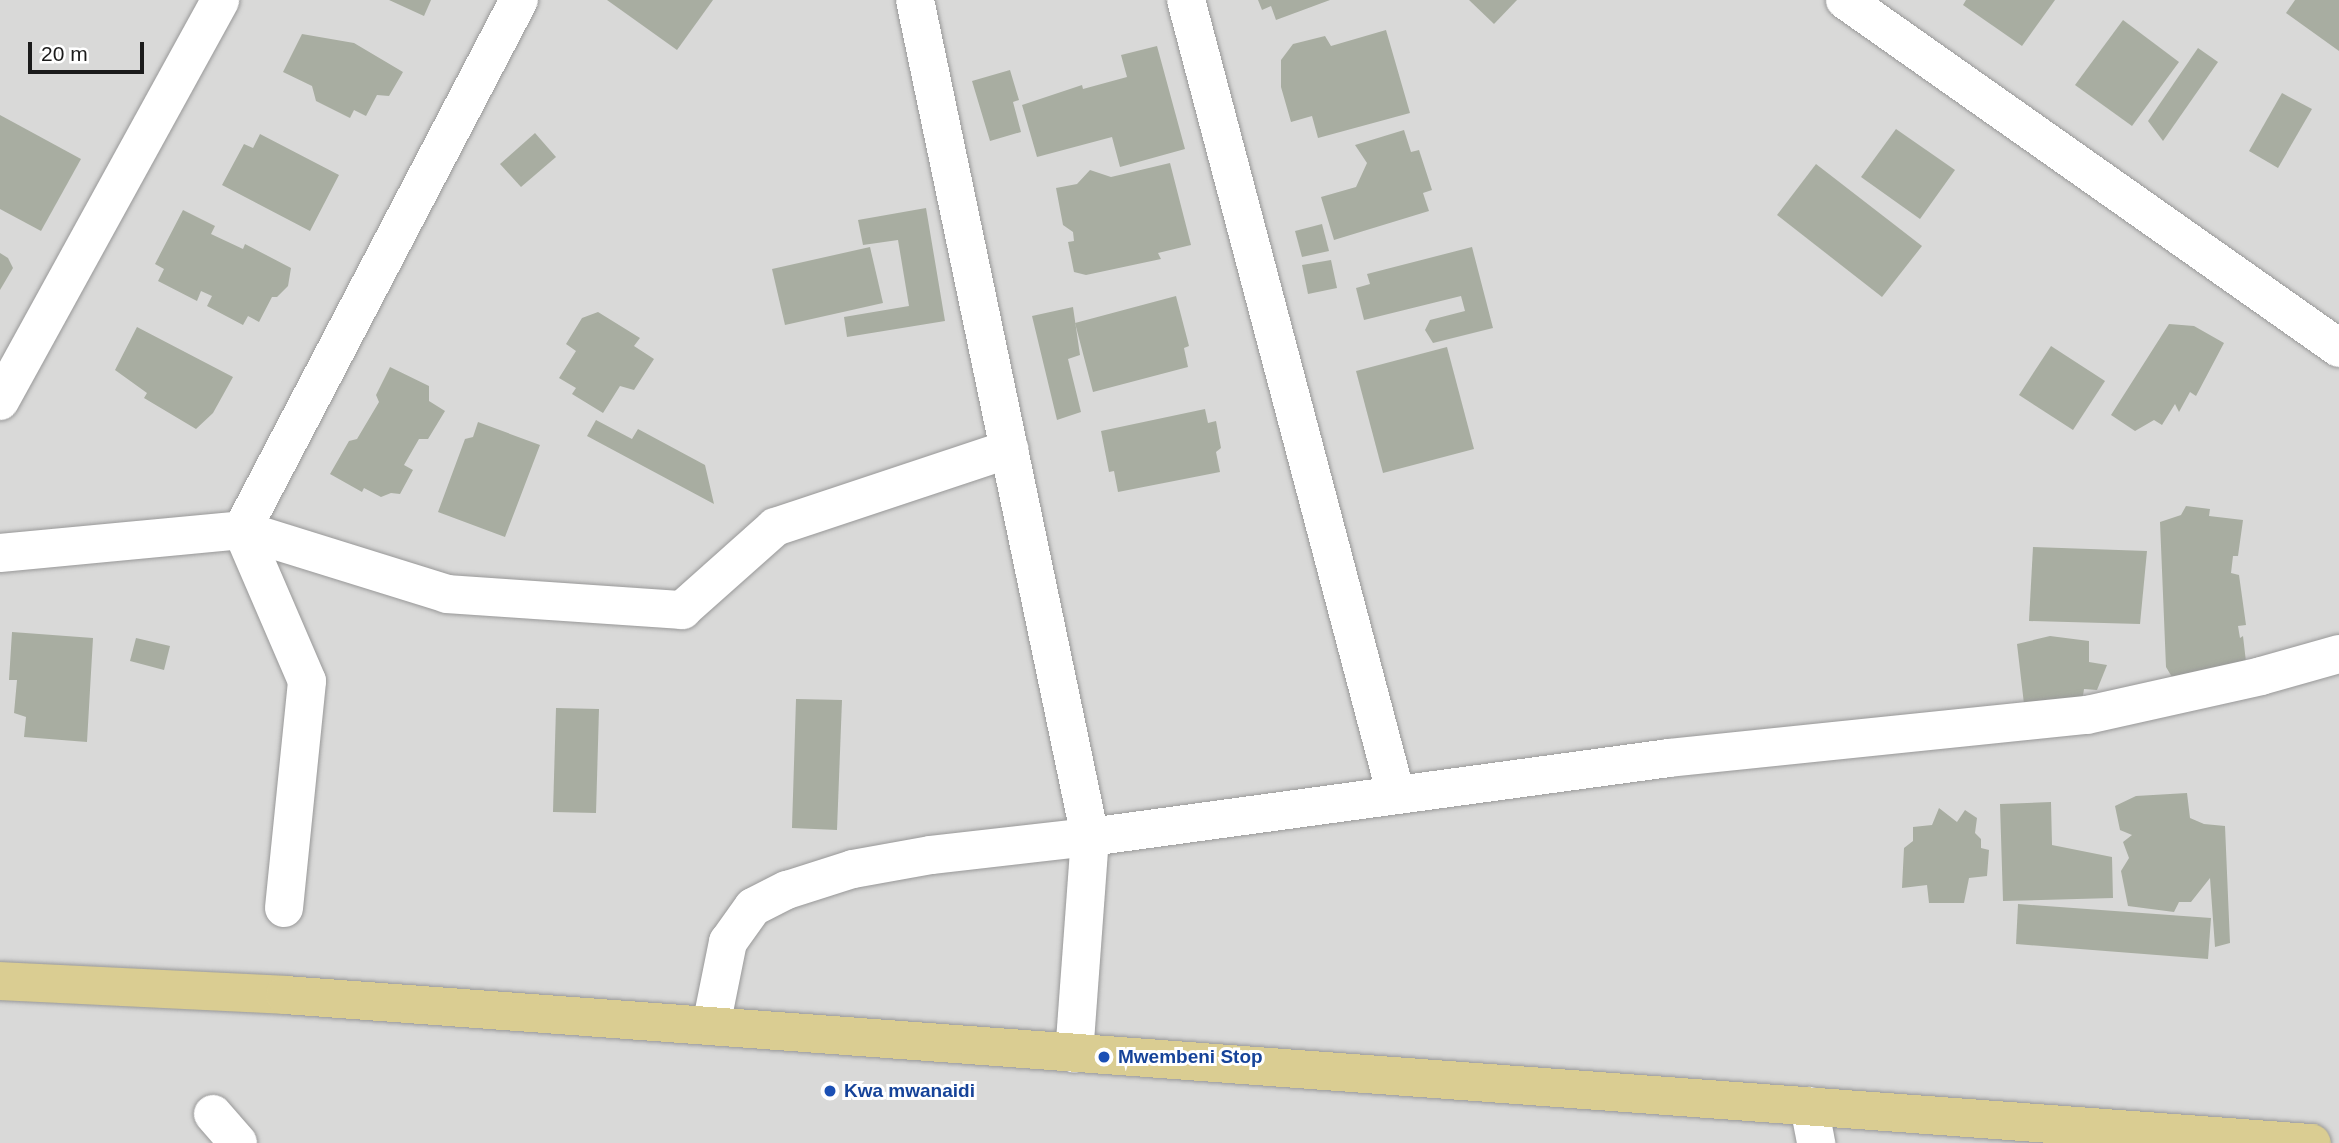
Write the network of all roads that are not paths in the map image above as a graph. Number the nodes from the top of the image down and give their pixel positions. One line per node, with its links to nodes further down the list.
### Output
1 (220, 0): 7 (street)
2 (519, 0): 9 (street)
3 (915, 0): 8 (street)
4 (1186, 0): 12 (street)
5 (1845, 0): 6 (street)
6 (2339, 348)
7 (0, 401)
8 (1009, 449): 9 (street); 13 (street)
9 (242, 530): 10 (street); 14 (street)
10 (0, 553)
11 (2339, 654): 12 (street)
12 (1396, 795): 13 (street)
13 (1090, 837): 16 (street); 17 (street)
14 (284, 908)
15 (0, 981): 16 (highway)
16 (711, 1026): 17 (highway)
17 (1074, 1053): 19 (highway)
18 (213, 1114): 20 (street)
19 (1813, 1125): 21 (highway)
20 (238, 1143)
21 (2312, 1143)

